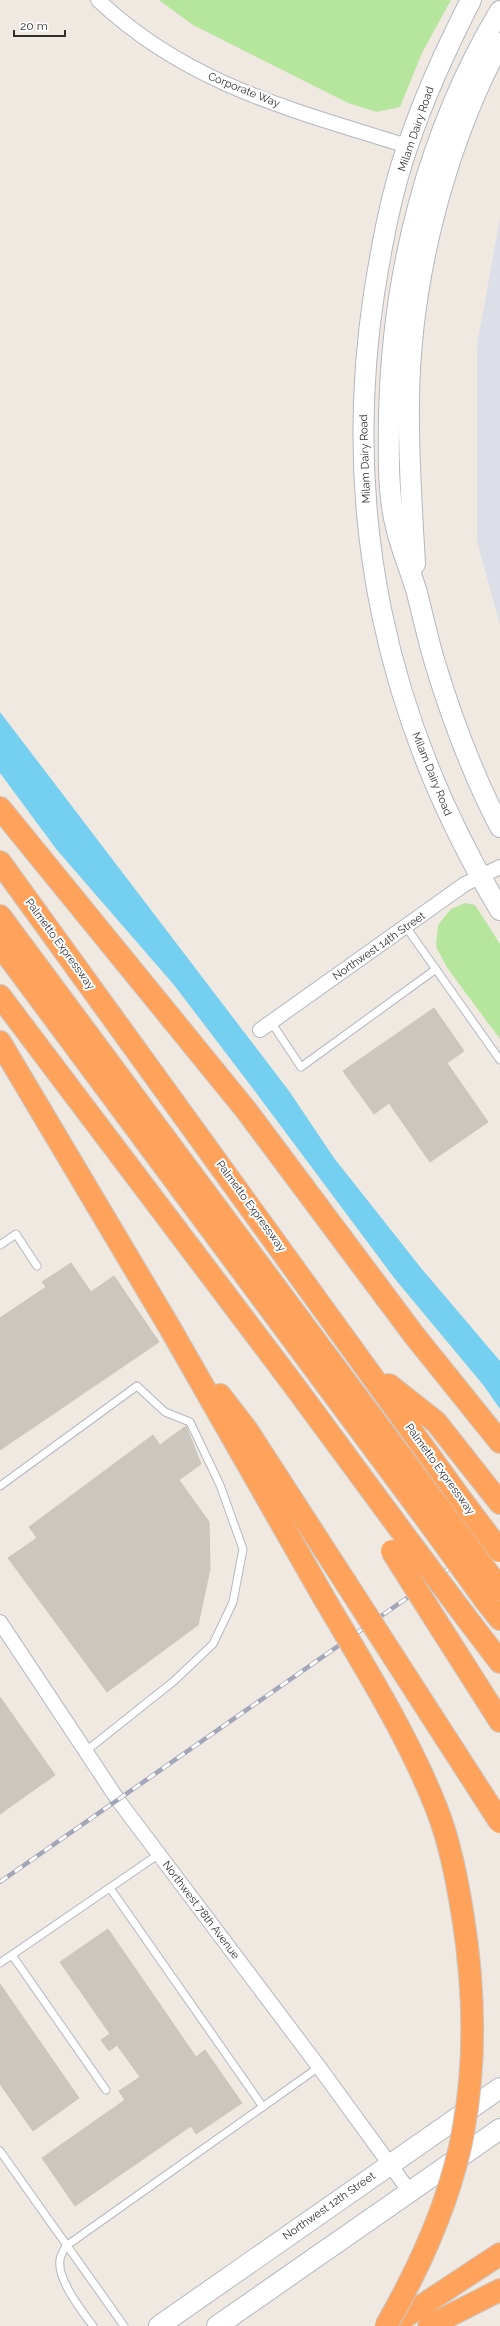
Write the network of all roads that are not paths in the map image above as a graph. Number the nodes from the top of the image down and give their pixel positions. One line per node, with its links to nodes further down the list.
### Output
1 (98, 0): 5 (street, Corporate Way)
2 (471, 0): 5 (main road, Milam Dairy Road)
3 (500, 11): 6 (main road)
4 (500, 43): 7 (main road)
5 (407, 146): 6 (main road); 12 (main road, Milam Dairy Road)
6 (434, 154): 7 (main road)
7 (417, 592): 9 (main road)
8 (0, 808): 27 (highway)
9 (500, 827)
10 (0, 862): 26 (highway, Palmetto Expressway)
11 (500, 867): 12 (street, Northwest 14th Street)
12 (480, 877): 13 (main road, Milam Dairy Road); 15 (street, Northwest 14th Street)
13 (500, 910)
14 (0, 916): 30 (highway)
15 (406, 927): 17 (lane); 19 (street, Northwest 14th Street)
16 (0, 945): 30 (highway)
17 (436, 969): 19 (lane); 22 (lane)
18 (0, 996): 31 (highway)
19 (271, 1022): 20 (street, Northwest 14th Street)
20 (260, 1030)
21 (0, 1042): 25 (highway)
22 (500, 1060)
23 (0, 1246): 24 (lane)
24 (37, 1266)
25 (170, 1328): 39 (highway, bridge); 59 (highway, bridge)
26 (368, 1368): 29 (highway); 32 (highway, Palmetto Expressway, bridge)
27 (500, 1442)
28 (0, 1486): 38 (lane)
29 (500, 1503)
30 (437, 1519): 33 (highway, bridge)
31 (400, 1545): 36 (highway, bridge); 37 (highway, bridge)
32 (500, 1551)
33 (495, 1593): 34 (highway)
34 (500, 1619)
35 (0, 1622): 38 (street, Northwest 78th Avenue)
36 (500, 1662)
37 (500, 1721)
38 (86, 1751): 40 (street, Northwest 78th Avenue)
39 (500, 1822)
40 (159, 1854): 41 (lane); 44 (street, Northwest 78th Avenue)
41 (110, 1888): 42 (lane); 47 (lane)
42 (12, 1955): 43 (lane); 46 (lane)
43 (0, 1963)
44 (319, 2067): 47 (lane); 50 (street, Northwest 78th Avenue)
45 (500, 2088): 50 (main road, Northwest 12th Street)
46 (106, 2090)
47 (263, 2107): 52 (lane)
48 (500, 2129): 51 (main road)
49 (0, 2151): 52 (lane)
50 (390, 2164): 51 (street, Northwest 78th Avenue); 57 (main road, Northwest 12th Street)
51 (410, 2192): 58 (main road)
52 (66, 2246): 55 (lane); 56 (lane)
53 (500, 2254): 60 (highway)
54 (500, 2290): 61 (highway)
55 (93, 2326)
56 (124, 2326)
57 (159, 2326)
58 (217, 2326)
59 (386, 2326)
60 (391, 2326)
61 (429, 2326)

